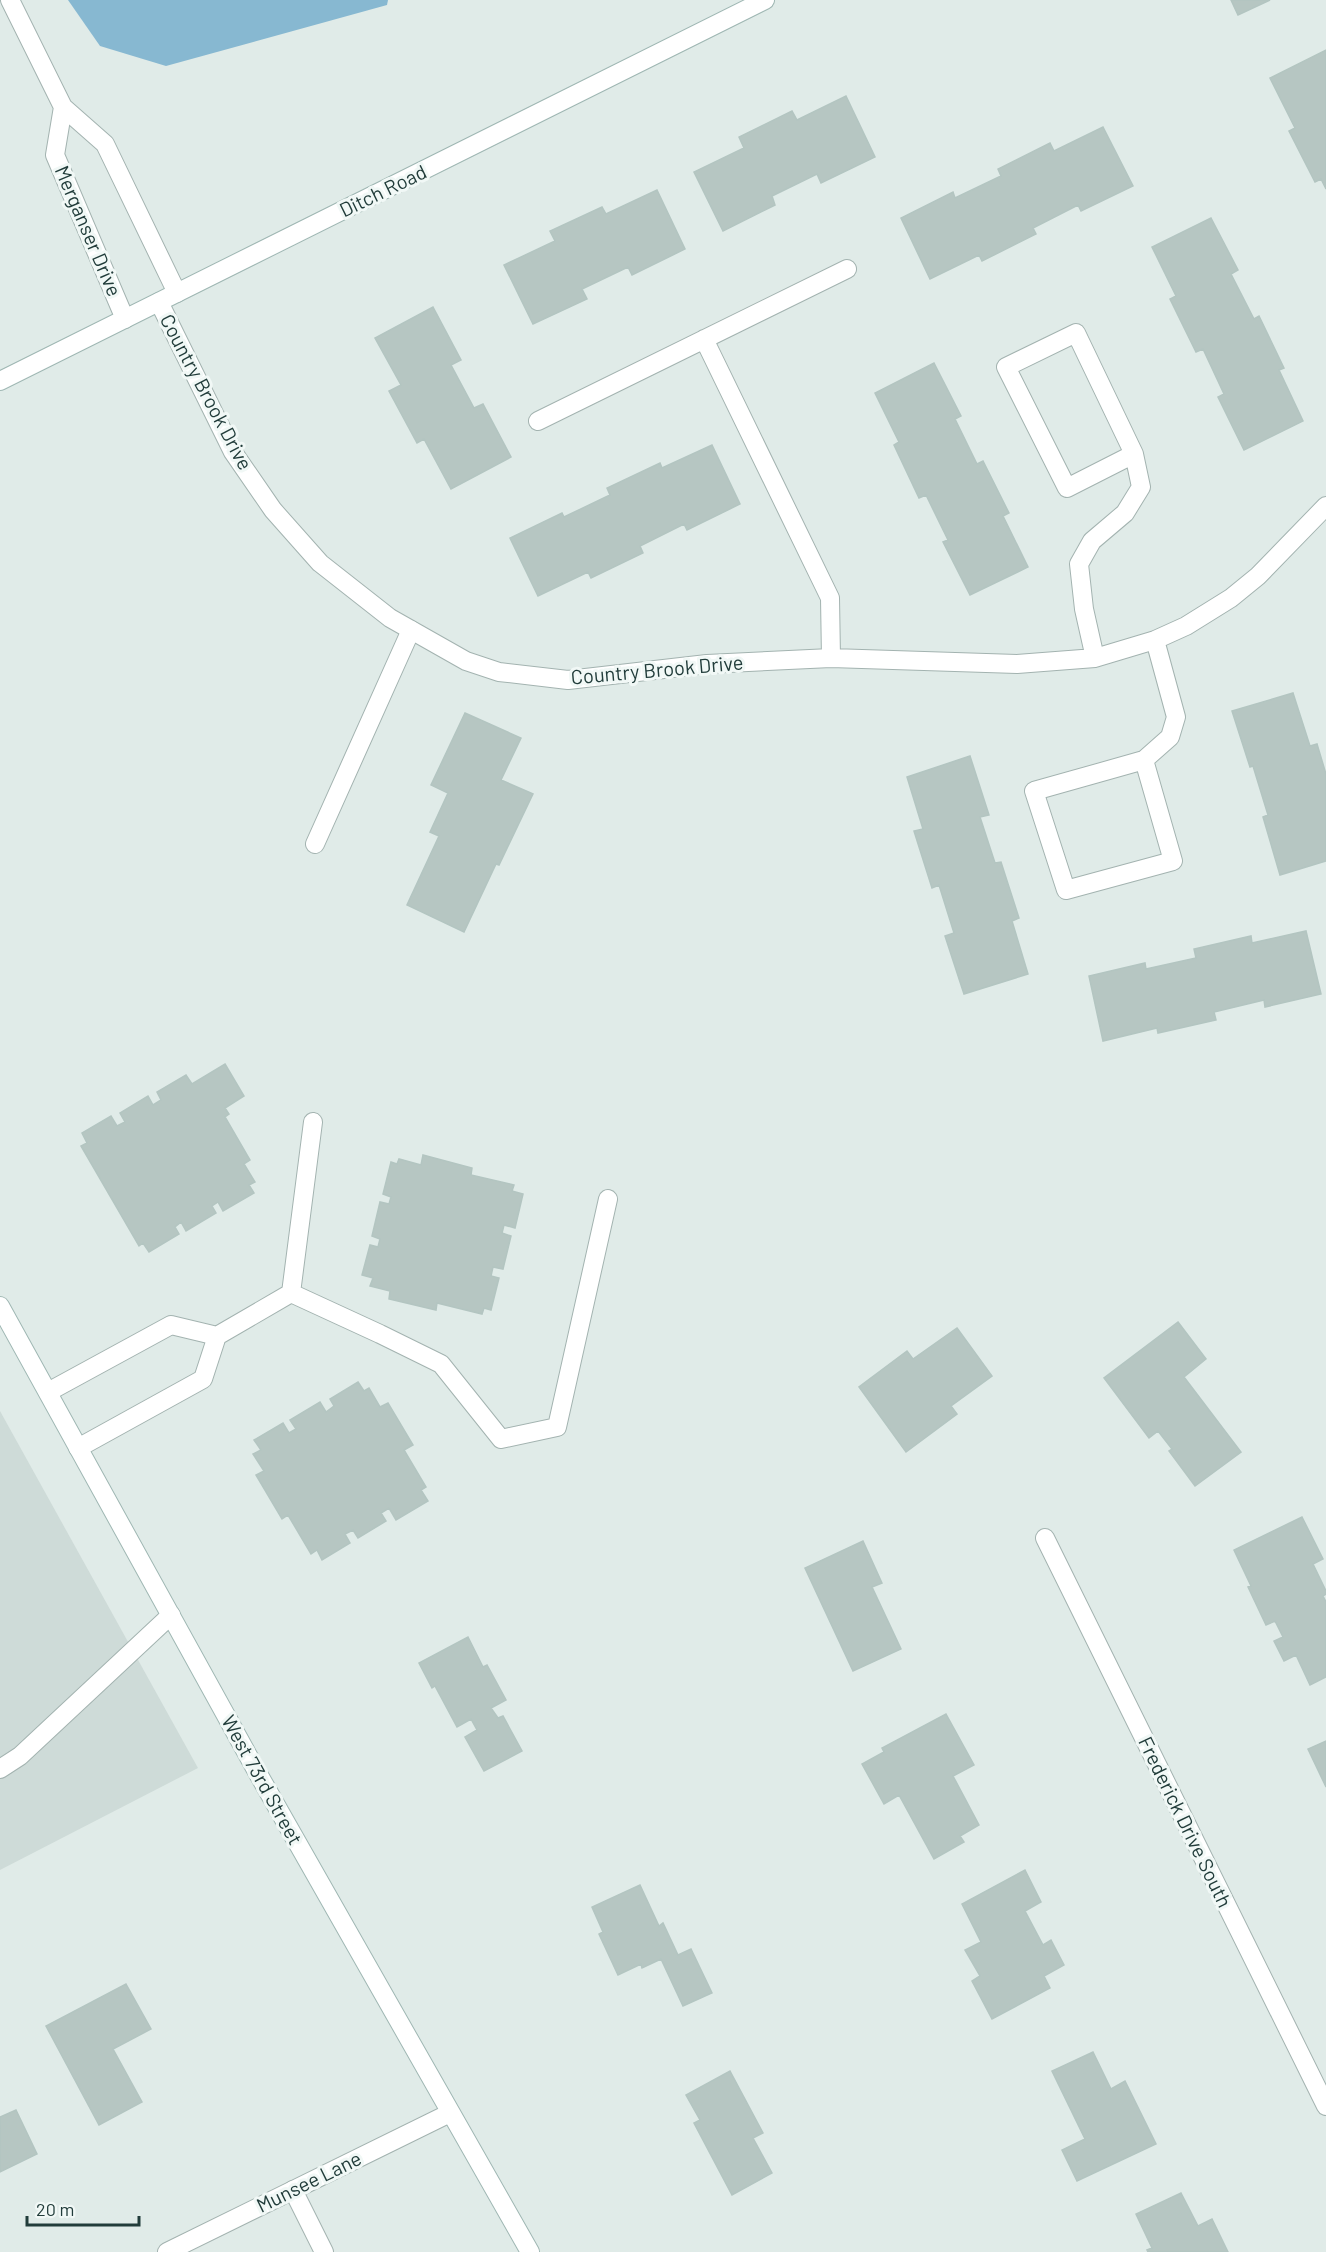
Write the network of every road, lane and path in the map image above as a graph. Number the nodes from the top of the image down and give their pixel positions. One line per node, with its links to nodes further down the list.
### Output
1 (10, 0): 3 (street)
2 (765, 0): 5 (street, Ditch Road)
3 (63, 107): 5 (street); 7 (street, Merganser Drive)
4 (847, 269): 8 (street)
5 (177, 293): 6 (street, Ditch Road)
6 (159, 302): 7 (street, Ditch Road); 13 (street, Country Brook Drive)
7 (125, 319): 9 (street, Ditch Road)
8 (704, 339): 10 (street); 15 (street)
9 (0, 381)
10 (538, 421)
11 (1134, 454): 11 (street); 16 (street)
12 (1326, 506): 14 (street, Country Brook Drive)
13 (411, 630): 15 (street, Country Brook Drive); 18 (street)
14 (1155, 640): 16 (street, Country Brook Drive); 17 (street)
15 (831, 658): 16 (street, Country Brook Drive)
16 (1095, 658)
17 (1144, 760): 17 (street)
18 (315, 844)
19 (313, 1122): 21 (street)
20 (608, 1199): 21 (street)
21 (291, 1293): 23 (street)
22 (0, 1306): 24 (street, West 73rd Street)
23 (217, 1336): 24 (street); 25 (street)
24 (48, 1392): 25 (street, West 73rd Street)
25 (78, 1448): 27 (street, West 73rd Street)
26 (1045, 1538): 29 (street, Frederick Drive South)
27 (171, 1615): 28 (street); 30 (street, West 73rd Street)
28 (0, 1769)
29 (1326, 2106)
30 (450, 2113): 31 (street, Munsee Lane); 34 (street, West 73rd Street)
31 (293, 2190): 32 (street, Munsee Lane); 33 (street)
32 (167, 2252)
33 (324, 2252)
34 (530, 2252)

